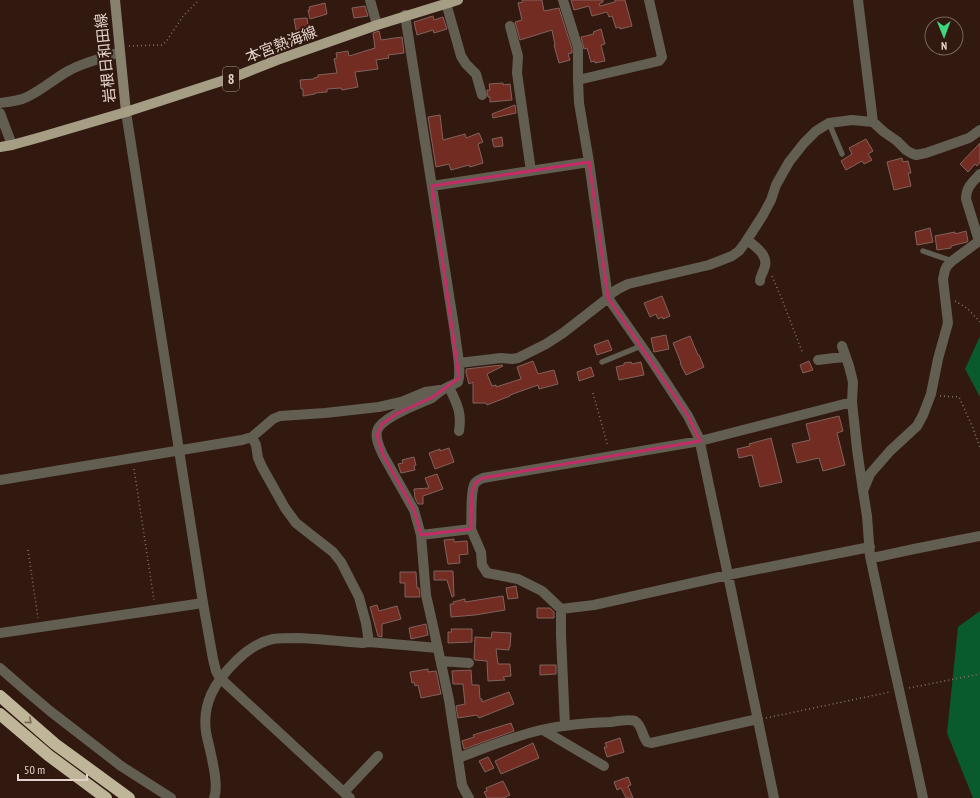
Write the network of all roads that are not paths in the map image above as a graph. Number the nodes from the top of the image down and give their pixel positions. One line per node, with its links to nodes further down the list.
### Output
1 (115, 0): 11 (main road, 岩根日和田線)
2 (370, 0): 9 (street)
3 (458, 0): 7 (main road, 本宮熱海線 / 8)
4 (563, 0): 12 (street)
5 (649, 0): 12 (street)
6 (858, 0): 17 (street)
7 (446, 4): 8 (main road, 本宮熱海線 / 8); 13 (street)
8 (405, 16): 9 (main road, 本宮熱海線 / 8); 26 (street)
9 (377, 25): 15 (main road, 本宮熱海線 / 8)
10 (510, 26): 24 (street)
11 (119, 46): 14 (street); 15 (main road, 岩根日和田線)
12 (578, 80): 23 (street)
13 (482, 95)
14 (0, 103)
15 (126, 112): 20 (main road, 本宮熱海線 / 8); 43 (street)
16 (0, 113): 20 (street)
17 (874, 122): 18 (street); 19 (street)
18 (829, 123): 22 (lane); 27 (street)
19 (980, 130)
20 (12, 145): 21 (main road, 本宮熱海線 / 8)
21 (0, 147)
22 (842, 154)
23 (589, 162): 24 (street); 31 (street)
24 (531, 171): 26 (street)
25 (980, 174): 29 (street)
26 (432, 186): 37 (street)
27 (747, 240): 30 (street); 31 (street)
28 (923, 252): 29 (lane)
29 (952, 261): 45 (street)
30 (760, 281)
31 (608, 298): 32 (street); 37 (street)
32 (642, 346): 36 (lane); 42 (street)
33 (842, 346): 34 (street)
34 (846, 357): 35 (street); 39 (street)
35 (818, 360)
36 (602, 362)
37 (459, 363): 38 (street)
38 (447, 388): 40 (street); 41 (street); 47 (street)
39 (852, 402): 42 (street); 45 (street)
40 (459, 431)
41 (252, 437): 43 (street); 54 (street)
42 (700, 441): 46 (street); 50 (street)
43 (179, 450): 44 (street); 51 (street)
44 (0, 480)
45 (863, 491): 49 (street)
46 (471, 529): 47 (street); 52 (street)
47 (421, 534): 55 (street)
48 (980, 536): 49 (street)
49 (870, 551): 50 (street); 75 (street)
50 (728, 575): 52 (street); 62 (street)
51 (203, 603): 53 (street); 59 (street)
52 (561, 610): 63 (street)
53 (0, 633)
54 (369, 642): 55 (street); 59 (street)
55 (438, 648): 56 (street)
56 (441, 661): 57 (street); 66 (street)
57 (469, 663)
58 (0, 668): 71 (street)
59 (220, 678): 68 (street); 72 (street)
60 (0, 696): 70 (highway, one-way to 70)
61 (0, 714): 69 (highway)
62 (758, 719): 63 (street); 74 (street)
63 (565, 726): 64 (street)
64 (543, 730): 66 (street); 67 (street)
65 (378, 756): 68 (street)
66 (458, 758): 73 (street)
67 (604, 766)
68 (347, 795)
69 (106, 798)
70 (129, 798)
71 (171, 798)
72 (214, 798)
73 (469, 798)
74 (774, 798)
75 (923, 798)

